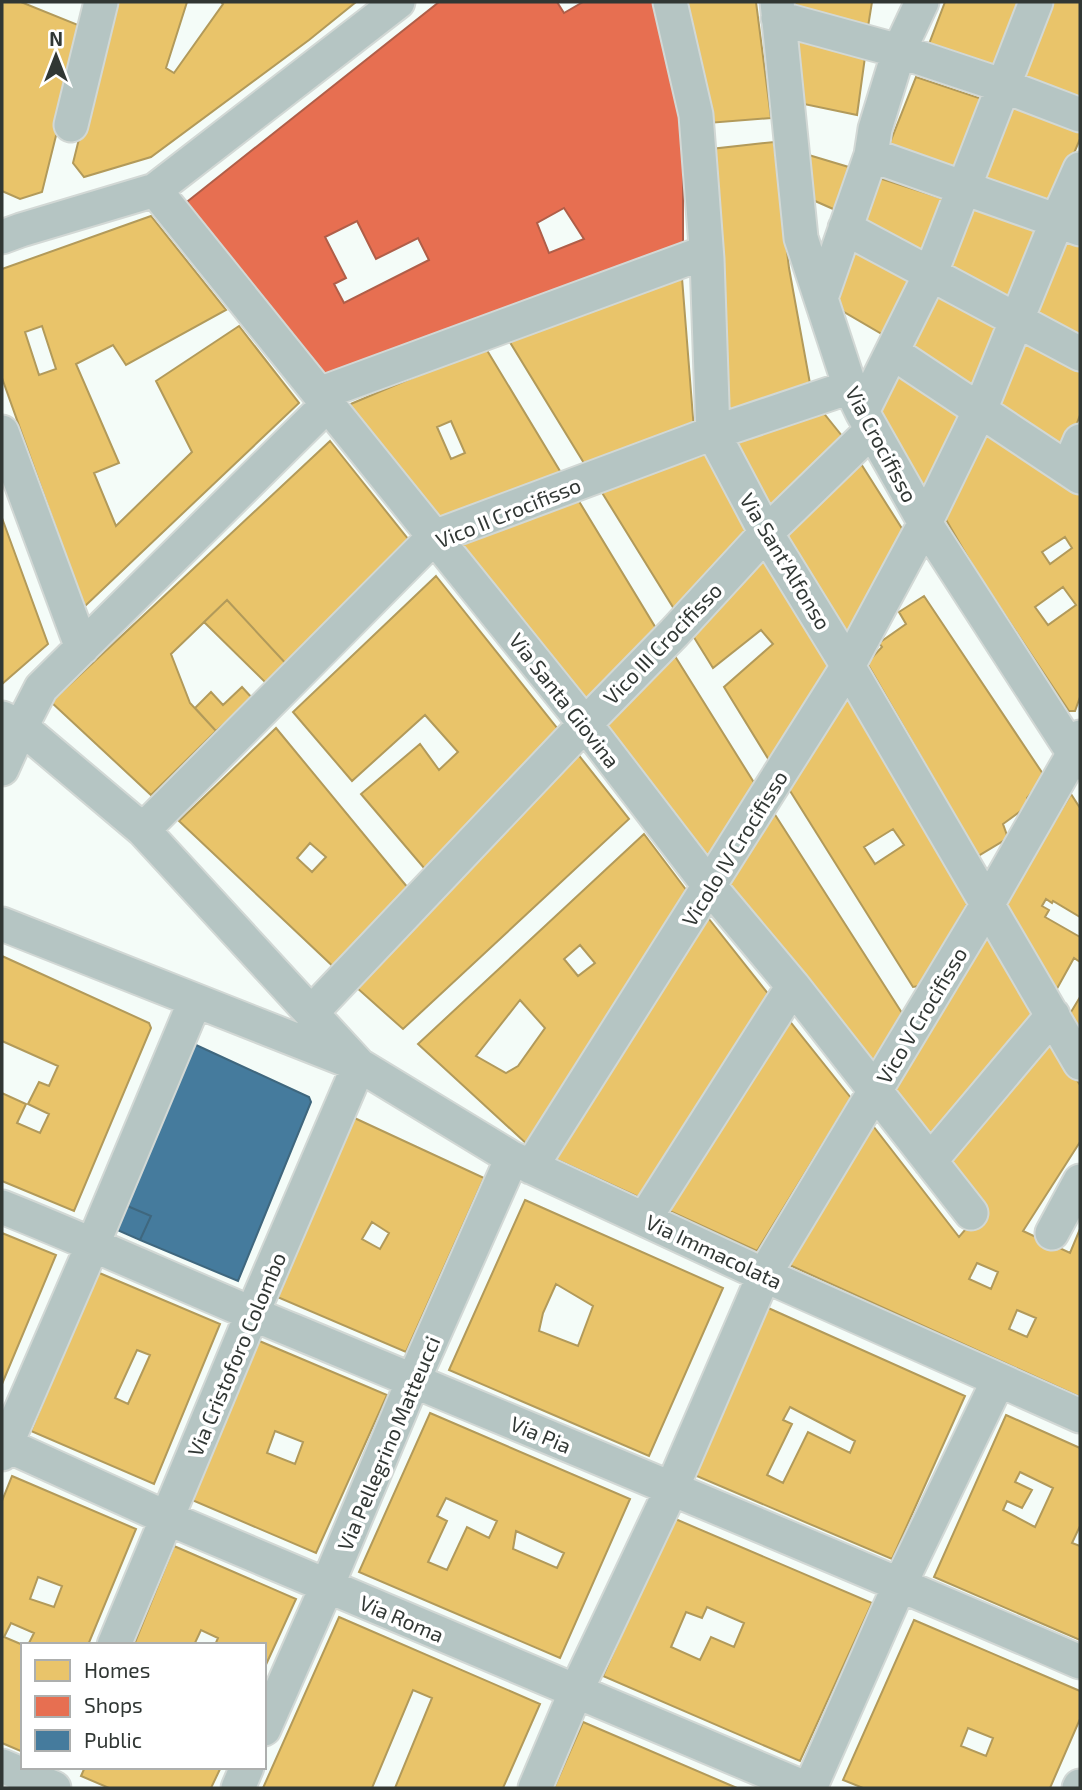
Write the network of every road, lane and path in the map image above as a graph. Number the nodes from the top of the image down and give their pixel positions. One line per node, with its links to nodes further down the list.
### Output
1 (101, 2): 10 (street)
2 (398, 2): 14 (street)
3 (670, 2): 18 (street, Via Sant'Alfonso)
4 (922, 2): 7 (street)
5 (1036, 2): 8 (street, Vico III Crocifisso)
6 (778, 10): 7 (street); 20 (street, Via Crocifisso)
7 (899, 51): 8 (street); 11 (street)
8 (1004, 86): 9 (street); 13 (street, Vico III Crocifisso)
9 (1080, 115)
10 (71, 125)
11 (871, 155): 13 (street); 16 (street)
12 (1080, 169): 15 (street, Vicolo IV Crocifisso)
13 (964, 188): 15 (street); 19 (street, Vico III Crocifisso)
14 (155, 190): 17 (street); 24 (street, Via Santa Giovina)
15 (1069, 225): 21 (street, Vicolo IV Crocifisso)
16 (845, 229): 19 (street); 20 (street)
17 (8, 230)
18 (706, 253): 24 (street); 28 (street, Via Sant'Alfonso)
19 (930, 275): 21 (street); 22 (street, Vico III Crocifisso)
20 (821, 298): 25 (street, Via Crocifisso)
21 (1017, 321): 23 (street); 26 (street, Vicolo IV Crocifisso)
22 (892, 352): 25 (street, Vico III Crocifisso); 26 (street)
23 (1080, 354)
24 (323, 399): 32 (street, Via Santa Giovina); 33 (street)
25 (861, 410): 28 (street, Vico II Crocifisso); 30 (street, Via Crocifisso); 31 (street, Vico III Crocifisso)
26 (980, 410): 29 (street); 30 (street, Vicolo IV Crocifisso)
27 (2, 432): 33 (street)
28 (713, 433): 31 (street, Via Sant'Alfonso); 32 (street, Vico II Crocifisso)
29 (1076, 462)
30 (925, 523): 34 (street, Vicolo IV Crocifisso); 37 (street, Via Crocifisso)
31 (766, 533): 34 (street, Via Sant'Alfonso); 36 (street, Vico III Crocifisso)
32 (434, 537): 36 (street, Via Santa Giovina); 39 (street, Vico II Crocifisso)
33 (82, 648): 35 (street)
34 (848, 666): 40 (street, Vicolo IV Crocifisso); 41 (street, Via Sant'Alfonso)
35 (11, 722): 38 (street); 39 (street, Via Immacolata)
36 (585, 724): 40 (street, Via Santa Giovina); 45 (street, Vico III Crocifisso)
37 (1078, 751): 41 (street, Vico V Crocifisso)
38 (2, 769)
39 (143, 830): 45 (street, Via Immacolata)
40 (710, 887): 43 (street, Via Santa Giovina); 51 (street, Vicolo IV Crocifisso)
41 (987, 905): 46 (street, Via Sant'Alfonso); 49 (street, Vico V Crocifisso)
42 (2, 924): 44 (street, Via Immacolata)
43 (793, 986): 49 (street, Via Santa Giovina); 55 (street)
44 (195, 1001): 48 (street, Via Immacolata); 57 (street)
45 (312, 1013): 48 (street, Via Immacolata)
46 (1053, 1015): 47 (street, Via Sant'Alfonso); 50 (street)
47 (1080, 1063)
48 (359, 1065): 51 (street, Via Immacolata); 59 (street, Via Cristoforo Colombo)
49 (876, 1091): 50 (street, Via Santa Giovina); 58 (street, Vico V Crocifisso)
50 (930, 1161): 54 (street, Via Santa Giovina)
51 (522, 1163): 55 (street, Via Immacolata); 60 (street, Via Pellegrino Matteucci)
52 (1080, 1181): 56 (street)
53 (2, 1207): 57 (street, Via Pia)
54 (971, 1213)
55 (645, 1219): 58 (street, Via Immacolata)
56 (1052, 1233)
57 (93, 1244): 59 (street, Via Pia); 63 (street)
58 (764, 1275): 61 (street, Via Immacolata); 64 (street, Vico V Crocifisso)
59 (252, 1314): 60 (street, Via Pia); 65 (street, Via Cristoforo Colombo)
60 (413, 1381): 64 (street, Via Pia); 67 (street, Via Pellegrino Matteucci)
61 (998, 1381): 62 (street, Via Immacolata); 66 (street)
62 (1080, 1416)
63 (3, 1447): 65 (street, Via Roma)
64 (672, 1488): 66 (street, Via Pia); 70 (street, Vico V Crocifisso)
65 (167, 1518): 67 (street, Via Roma); 68 (street, Via Cristoforo Colombo)
66 (900, 1584): 69 (street, Via Pia); 78 (street)
67 (327, 1586): 70 (street, Via Roma); 71 (street, Via Pellegrino Matteucci)
68 (115, 1643)
69 (1080, 1662)
70 (576, 1691): 77 (street, Vico V Crocifisso); 78 (street, Via Roma)
71 (266, 1724)
72 (2, 1766): 75 (street)
73 (63, 1769): 75 (street)
74 (246, 1769): 76 (street)
75 (55, 1788)
76 (238, 1788)
77 (535, 1788)
78 (808, 1788)

